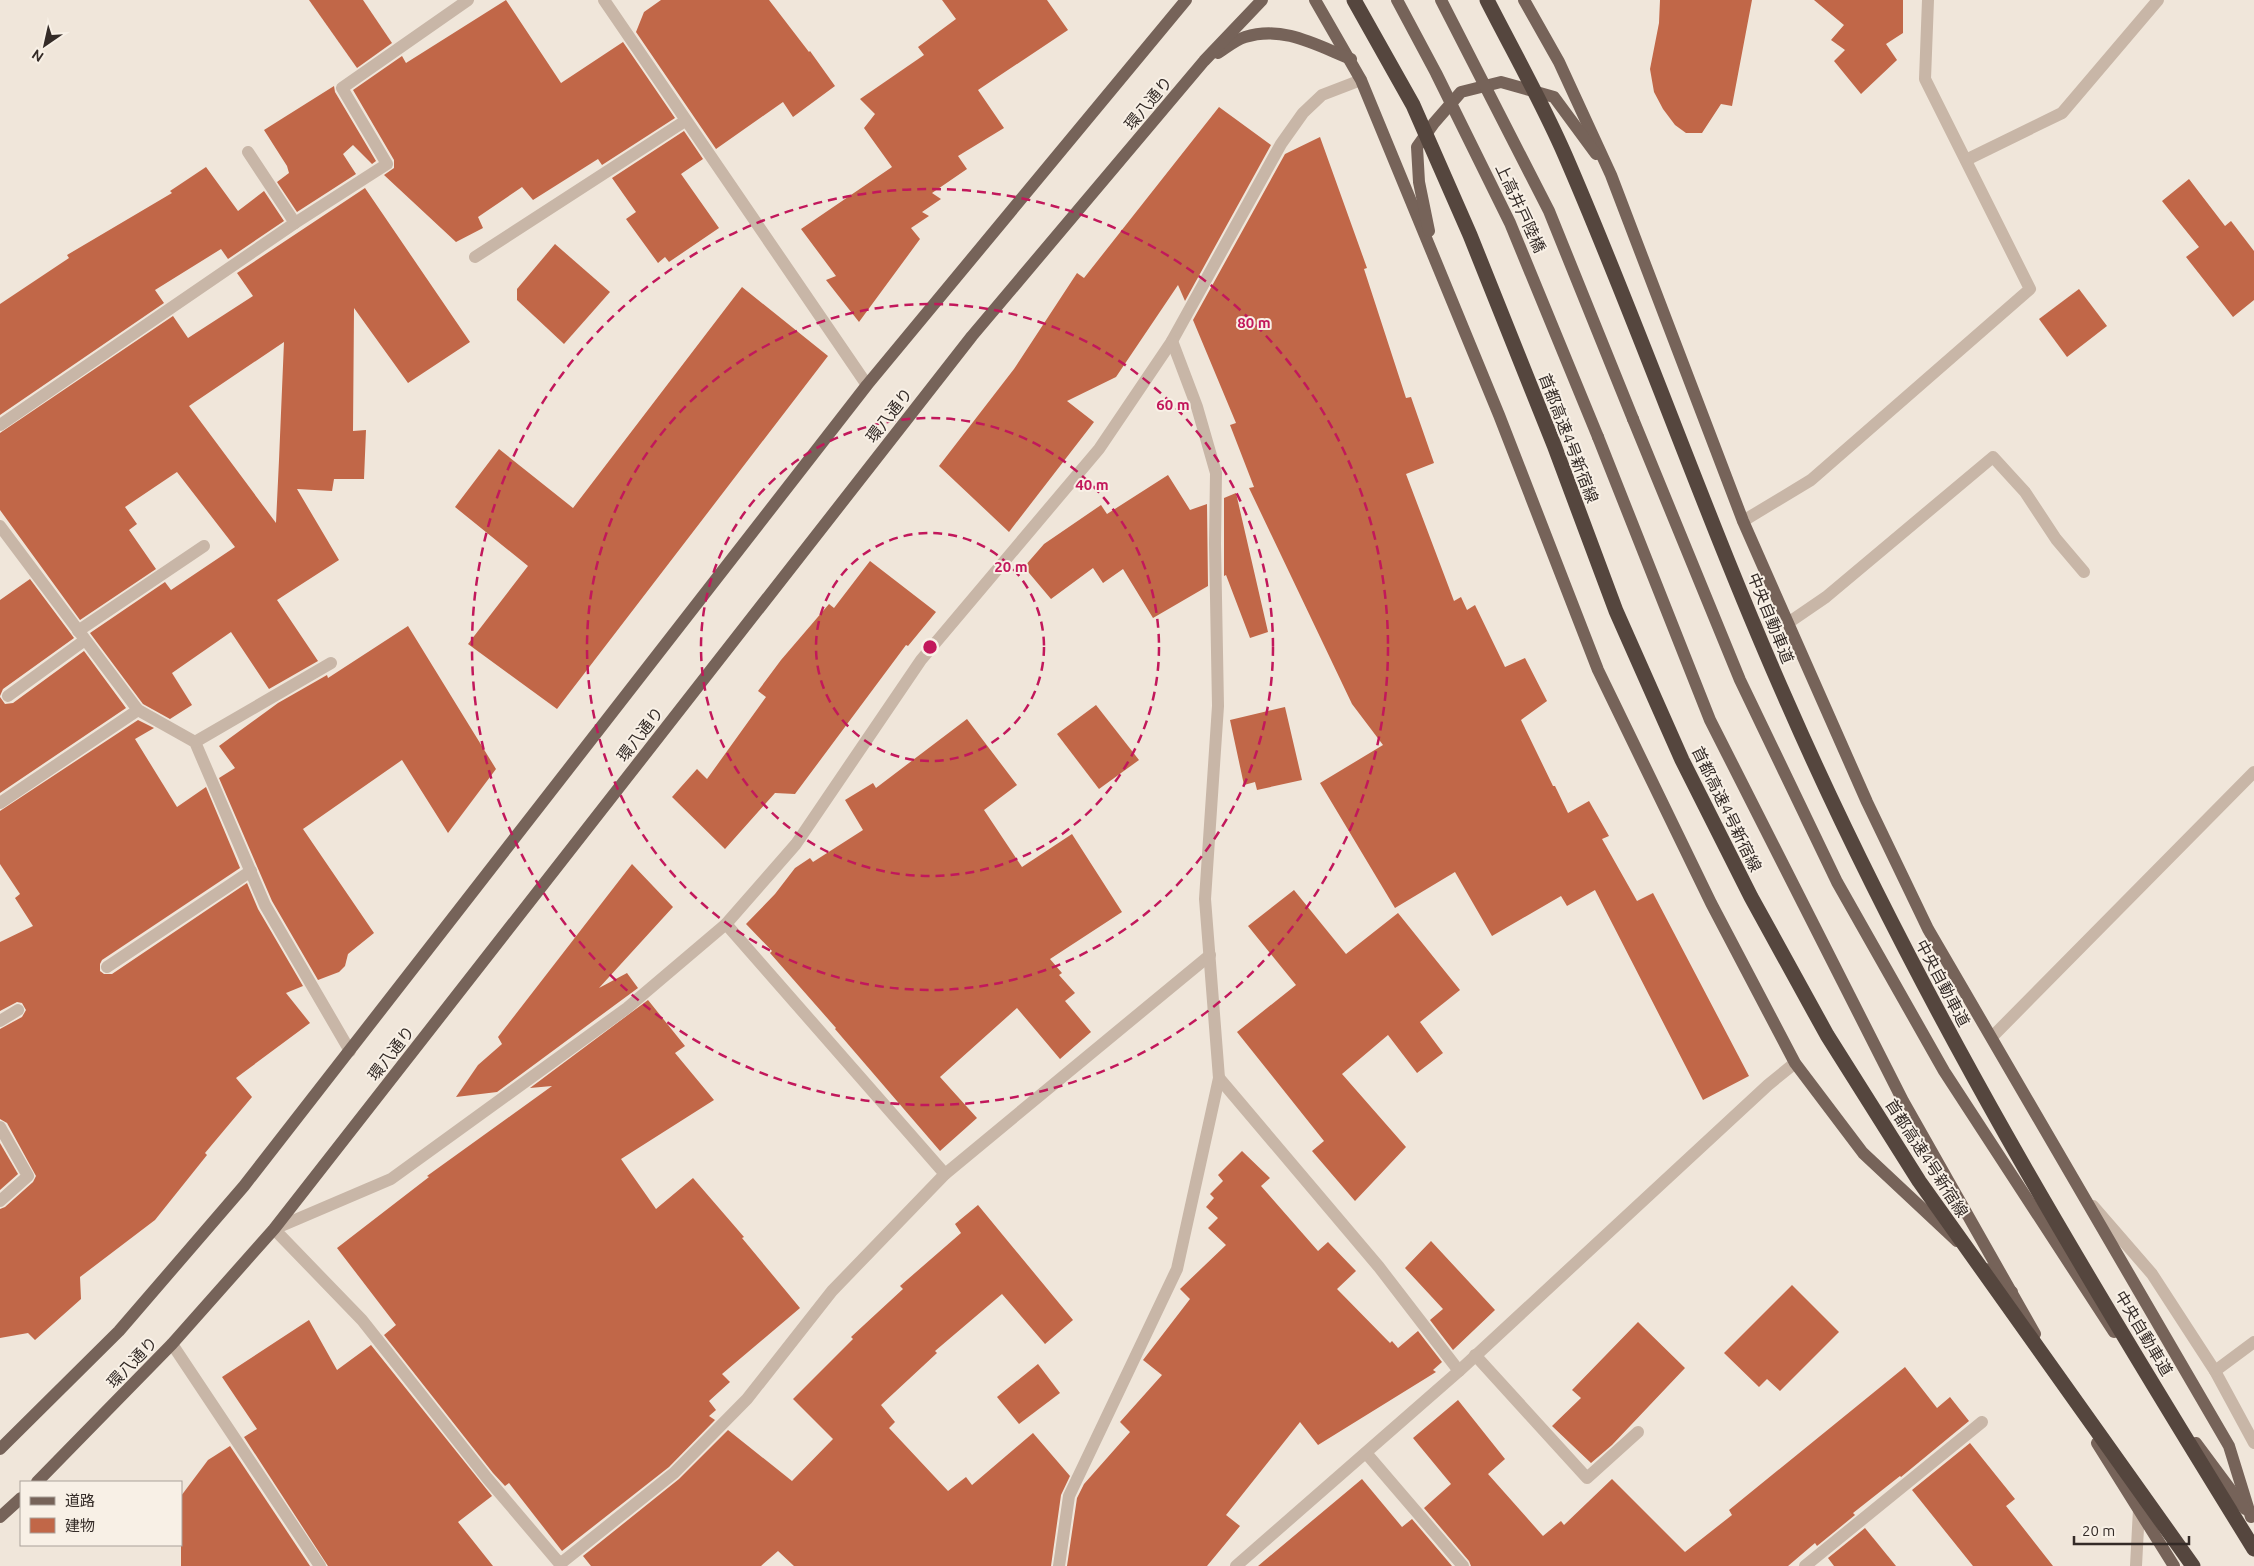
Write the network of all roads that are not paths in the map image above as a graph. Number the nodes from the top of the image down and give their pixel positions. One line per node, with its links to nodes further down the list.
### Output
1 (468, 0): 20 (street)
2 (604, 0): 16 (street)
3 (1186, 0): 24 (main road, 環八通り)
4 (1262, 0): 14 (main road, 環八通り)
5 (1315, 0): 13 (main road)
6 (1354, 0): 77 (highway, 首都高速4号新宿線, bridge)
7 (1397, 0): 53 (main road, 上高井戸陸橋, bridge)
8 (1441, 0): 68 (main road, 上高井戸陸橋, bridge)
9 (1487, 0): 69 (highway, 中央自動車道, bridge)
10 (1524, 0): 19 (main road)
11 (1928, 0): 18 (street)
12 (2158, 0): 18 (street)
13 (1351, 59): 14 (main road); 15 (main road)
14 (1204, 61): 52 (main road, 環八通り)
15 (1361, 80): 22 (main road); 23 (street)
16 (685, 121): 21 (street); 24 (street)
17 (248, 152): 20 (street)
18 (1966, 160): 26 (street)
19 (1611, 175): 22 (main road); 26 (main road)
20 (295, 223): 25 (street)
21 (475, 257)
22 (1434, 258): 46 (main road)
23 (1172, 341): 39 (street); 40 (street)
24 (866, 385): 45 (main road, 環八通り)
25 (0, 425)
26 (1743, 521): 30 (main road)
27 (0, 526): 31 (street)
28 (204, 546): 31 (street)
29 (2084, 572): 30 (street)
30 (1788, 623): 44 (main road)
31 (81, 635): 33 (street); 34 (street)
32 (331, 663): 35 (street)
33 (8, 696)
34 (138, 710): 35 (street); 37 (street)
35 (195, 742): 38 (street)
36 (2254, 772): 44 (street)
37 (0, 803)
38 (250, 871): 41 (street); 45 (street)
39 (726, 924): 49 (street); 52 (street)
40 (1210, 955): 47 (street); 49 (street)
41 (107, 967)
42 (18, 1010): 43 (street)
43 (0, 1022)
44 (1992, 1037): 50 (main road)
45 (350, 1051): 62 (main road, 環八通り)
46 (1795, 1063): 53 (main road); 56 (street)
47 (1219, 1078): 57 (street); 71 (street)
48 (0, 1126): 51 (street)
49 (945, 1174): 52 (street)
50 (2080, 1191): 58 (street); 68 (main road)
51 (0, 1201)
52 (274, 1229): 55 (main road, 環八通り)
53 (2012, 1292): 66 (main road, 上高井戸陸橋)
54 (2254, 1342): 58 (street)
55 (172, 1344): 64 (main road, 環八通り); 70 (street)
56 (1475, 1355): 57 (street); 60 (street)
57 (1459, 1371): 63 (street)
58 (2215, 1371): 61 (street)
59 (1982, 1422): 74 (street)
60 (1638, 1432)
61 (2254, 1443)
62 (0, 1449)
63 (1366, 1453): 72 (street); 73 (street)
64 (38, 1481)
65 (20, 1499): 67 (main road)
66 (2138, 1509): 75 (street); 76 (main road, 上高井戸陸橋)
67 (0, 1517)
68 (2252, 1520)
69 (2254, 1550)
70 (320, 1566)
71 (1059, 1566)
72 (1236, 1566)
73 (1463, 1566)
74 (1805, 1566)
75 (2136, 1566)
76 (2174, 1566)
77 (2193, 1566)

